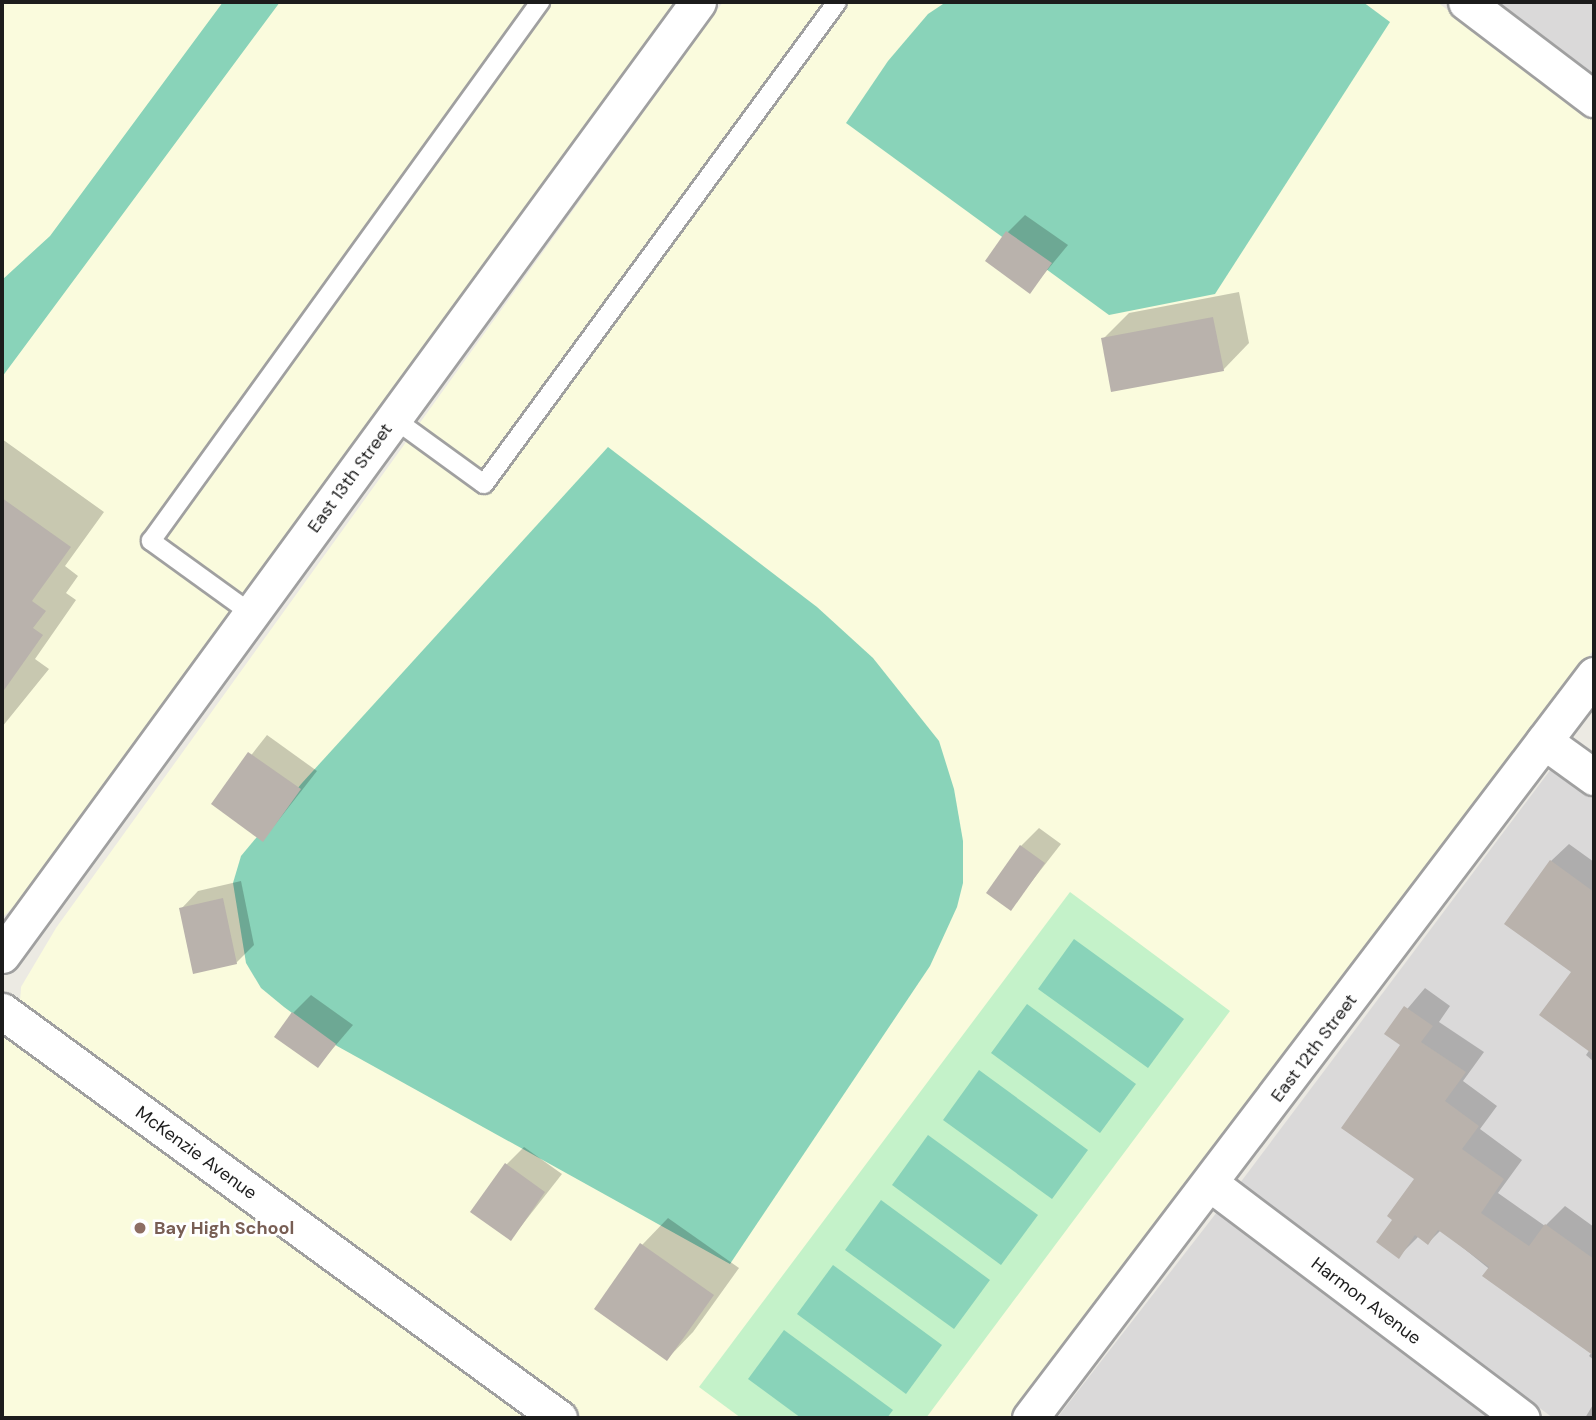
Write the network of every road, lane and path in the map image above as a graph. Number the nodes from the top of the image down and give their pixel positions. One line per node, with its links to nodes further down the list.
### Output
1 (540, 2): 7 (lane)
2 (698, 2): 6 (street, East 13th Street)
3 (837, 2): 6 (lane)
4 (1466, 2): 5 (street)
5 (1594, 99)
6 (393, 418): 7 (street, East 13th Street)
7 (252, 614): 11 (street, East 13th Street)
8 (1594, 675): 9 (street, East 12th Street)
9 (1544, 741): 10 (street); 13 (street, East 12th Street)
10 (1594, 777)
11 (2, 955)
12 (2, 1011): 14 (street, McKenzie Avenue)
13 (1211, 1184): 15 (street, East 12th Street); 16 (street, Harmon Avenue)
14 (559, 1418)
15 (1030, 1418)
16 (1522, 1418)

